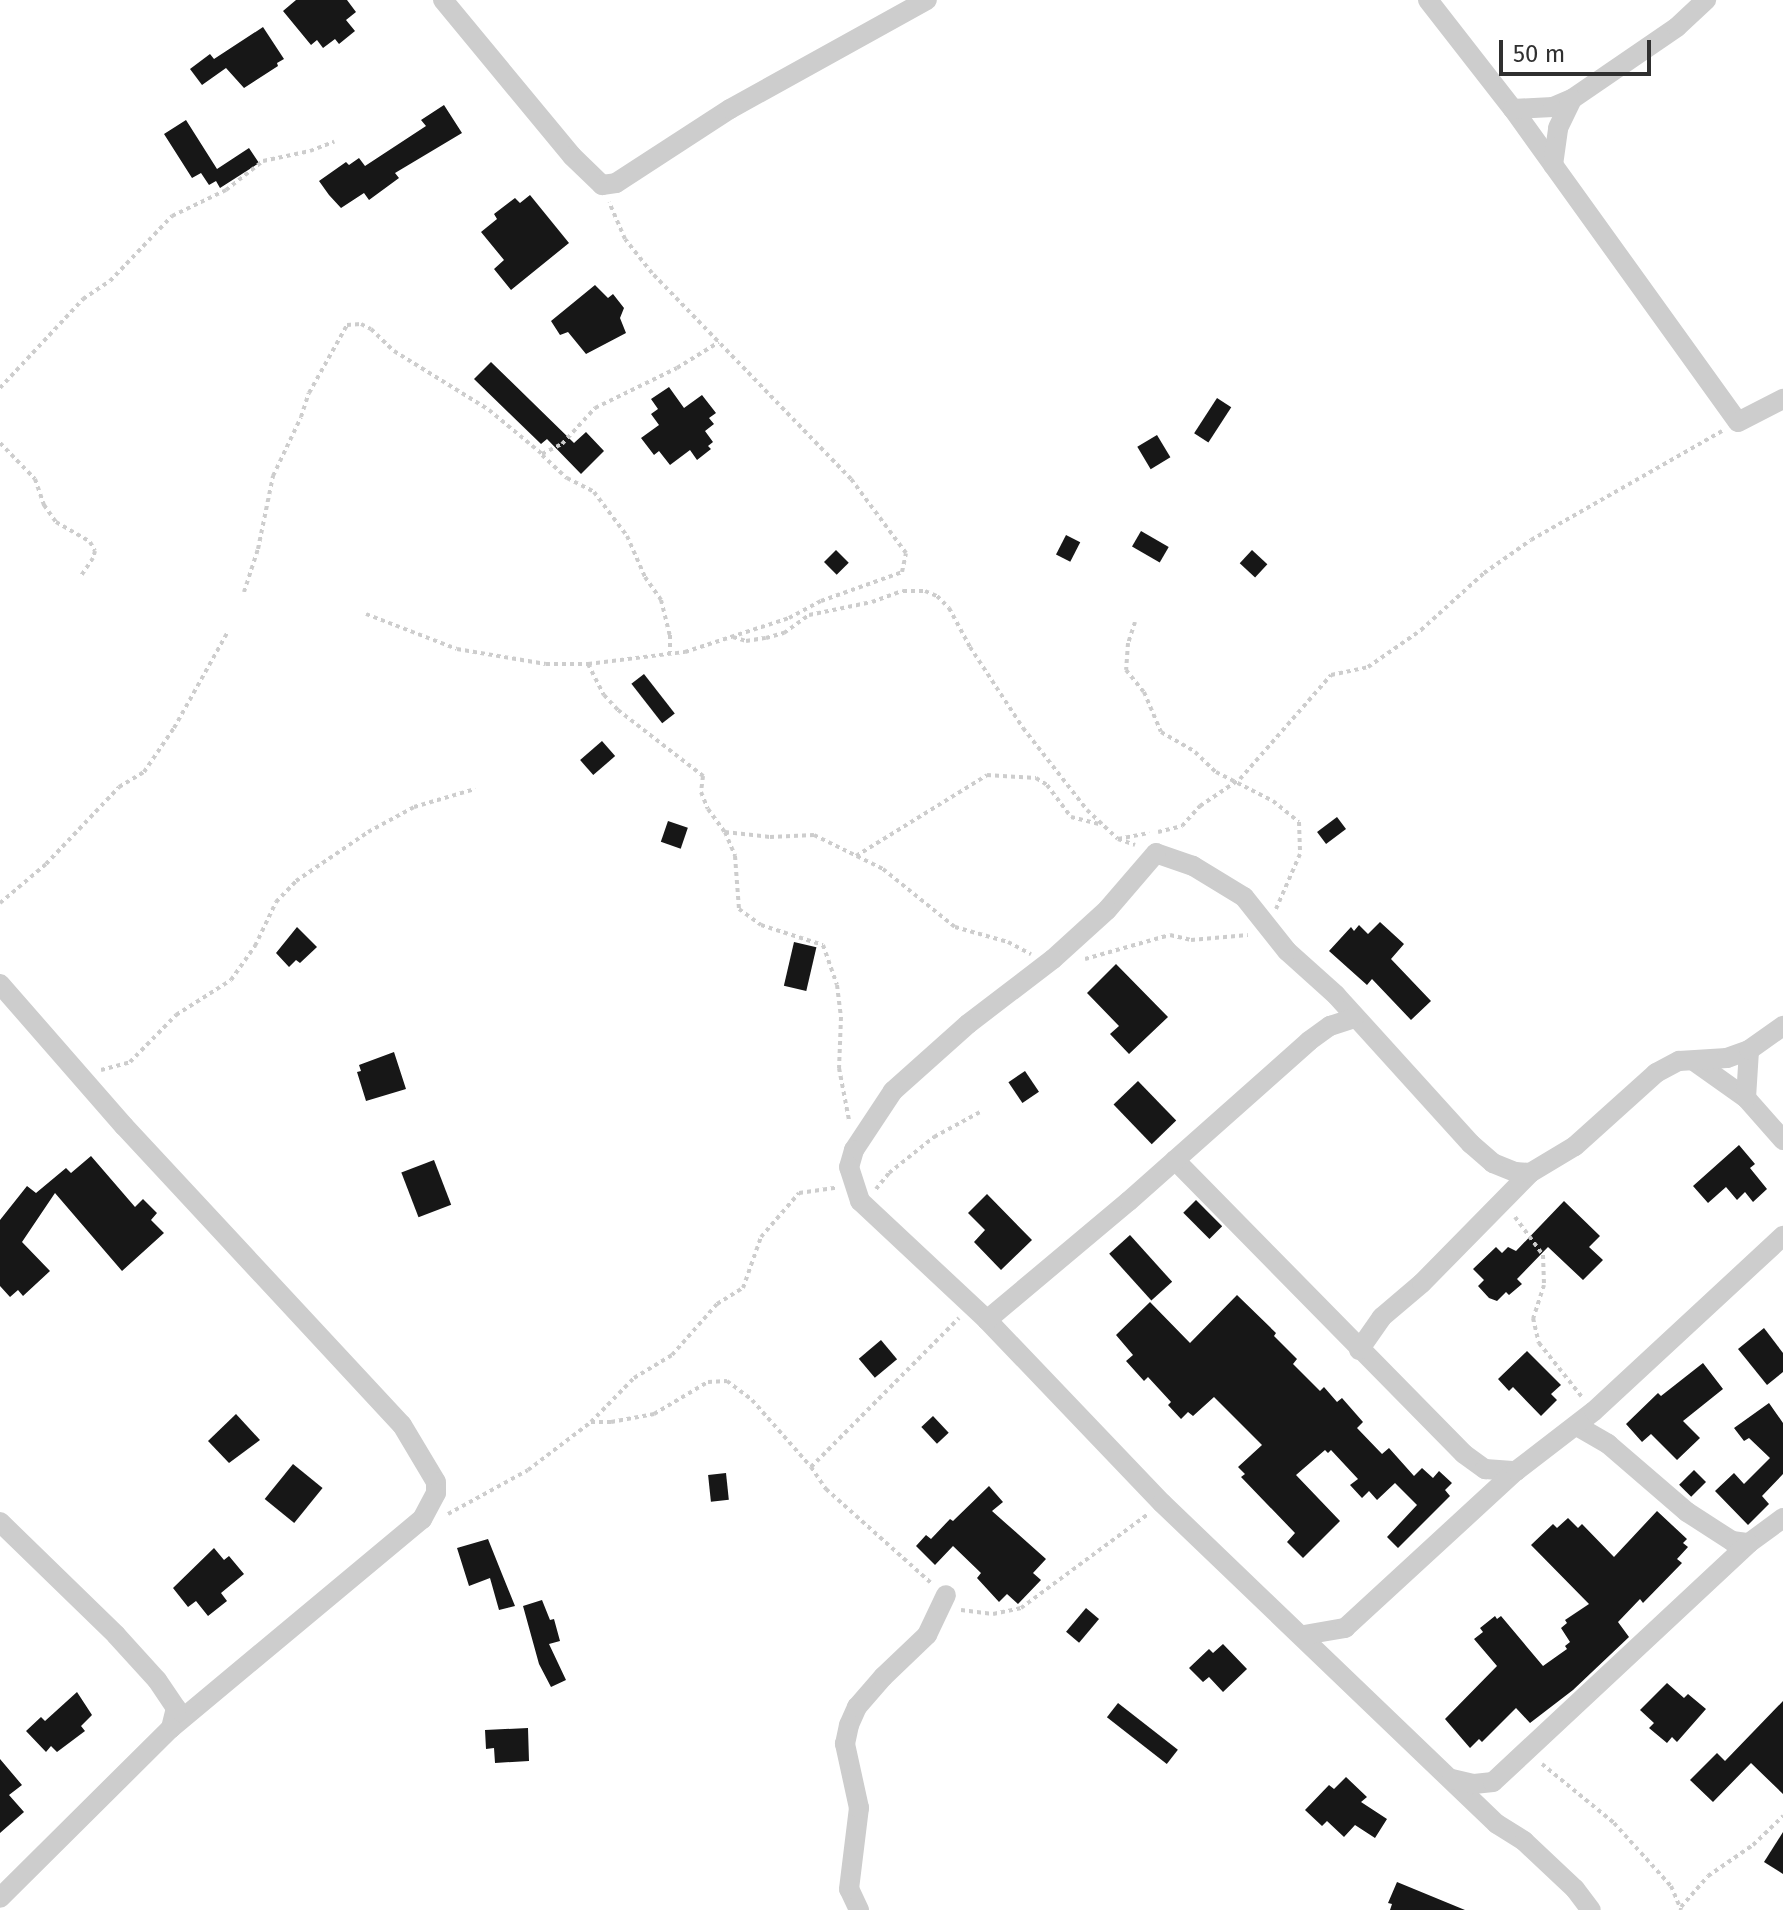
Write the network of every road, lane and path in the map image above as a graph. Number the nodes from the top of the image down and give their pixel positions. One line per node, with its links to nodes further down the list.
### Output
1 (443, 0): 9 (street)
2 (927, 0): 9 (street)
3 (1428, 0): 6 (street)
4 (1706, 0): 5 (street)
5 (1572, 99): 6 (street); 8 (street)
6 (1513, 109): 8 (street)
7 (334, 142): 11 (path)
8 (1553, 165): 13 (street)
9 (602, 185): 10 (path)
10 (719, 342): 15 (path); 21 (path)
11 (0, 388)
12 (1783, 399): 13 (street)
13 (1738, 422): 24 (path)
14 (0, 443): 16 (path)
15 (542, 454): 17 (path); 22 (path)
16 (80, 577)
17 (244, 592)
18 (366, 614): 23 (path)
19 (1135, 622): 24 (path)
20 (227, 633): 31 (path)
21 (732, 637): 22 (path); 26 (path)
22 (670, 652): 23 (path)
23 (588, 664): 27 (path)
24 (1236, 781): 28 (path); 32 (path)
25 (475, 789): 41 (path)
26 (1105, 825): 28 (path); 30 (path)
27 (725, 832): 30 (path); 45 (path)
28 (1118, 839): 29 (path)
29 (1156, 853): 32 (street); 33 (street)
30 (856, 856): 33 (path)
31 (0, 903)
32 (1271, 930): 33 (path); 35 (street)
33 (1050, 961): 45 (street)
34 (0, 984): 41 (street)
35 (1336, 995): 36 (street); 37 (street)
36 (1354, 1018): 37 (street); 47 (street)
37 (1330, 1026): 46 (street)
38 (1783, 1026): 39 (street)
39 (1749, 1050): 40 (street); 42 (street)
40 (1694, 1061): 42 (street); 47 (street)
41 (79, 1072): 60 (street)
42 (1746, 1098): 44 (street)
43 (982, 1111): 48 (path)
44 (1783, 1140)
45 (854, 1150): 48 (street)
46 (1175, 1160): 51 (street); 52 (street)
47 (1530, 1173): 49 (street)
48 (859, 1197): 51 (street); 54 (path)
49 (1502, 1201): 52 (street); 53 (path)
50 (1783, 1236): 53 (street)
51 (980, 1313): 56 (path); 58 (street)
52 (1359, 1350): 57 (street)
53 (1594, 1411): 55 (street)
54 (591, 1422): 56 (path); 60 (path)
55 (1577, 1426): 57 (street); 62 (street)
56 (811, 1467): 63 (path)
57 (1516, 1471): 64 (street)
58 (1162, 1503): 63 (path); 65 (street)
59 (1783, 1518): 62 (street)
60 (422, 1519): 67 (street)
61 (0, 1522): 67 (street)
62 (1749, 1543): 68 (street)
63 (946, 1595): 73 (street)
64 (1345, 1628): 65 (street); 66 (street)
65 (1304, 1635): 66 (street)
66 (1333, 1665): 69 (street)
67 (171, 1728): 71 (street)
68 (1526, 1754): 69 (street); 72 (path)
69 (1452, 1779): 74 (street)
70 (1783, 1816): 72 (path)
71 (0, 1898)
72 (1681, 1909)
73 (859, 1910)
74 (1591, 1910)

